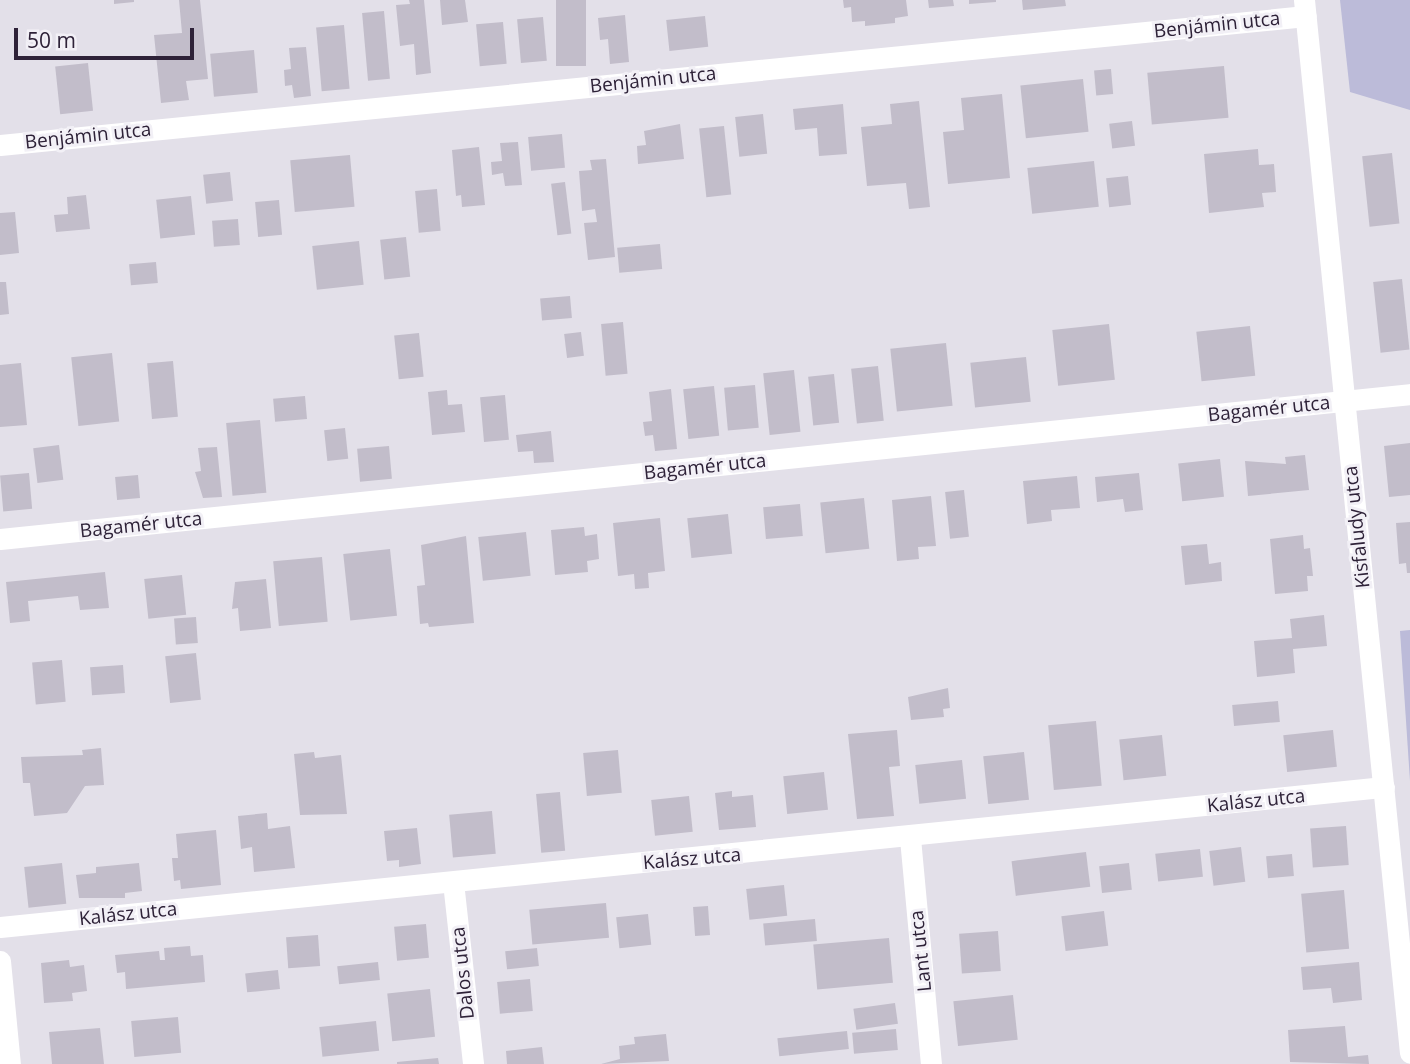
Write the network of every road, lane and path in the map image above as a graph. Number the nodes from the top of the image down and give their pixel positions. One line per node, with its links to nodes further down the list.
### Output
1 (1305, 8): 2 (street, Benjámin utca); 4 (street, Kisfaludy utca)
2 (0, 145)
3 (1410, 394): 4 (street, Bagamér utca)
4 (1343, 401): 5 (street, Bagamér utca); 6 (street, Kisfaludy utca)
5 (0, 539)
6 (1384, 787): 7 (street, Kalász utca); 11 (street, Kisfaludy utca)
7 (910, 838): 8 (street, Kalász utca); 14 (street, Lant utca)
8 (453, 881): 9 (street, Kalász utca); 13 (street, Dalos utca)
9 (0, 927)
10 (0, 961): 12 (street)
11 (1410, 1053)
12 (10, 1064)
13 (472, 1064)
14 (932, 1064)

